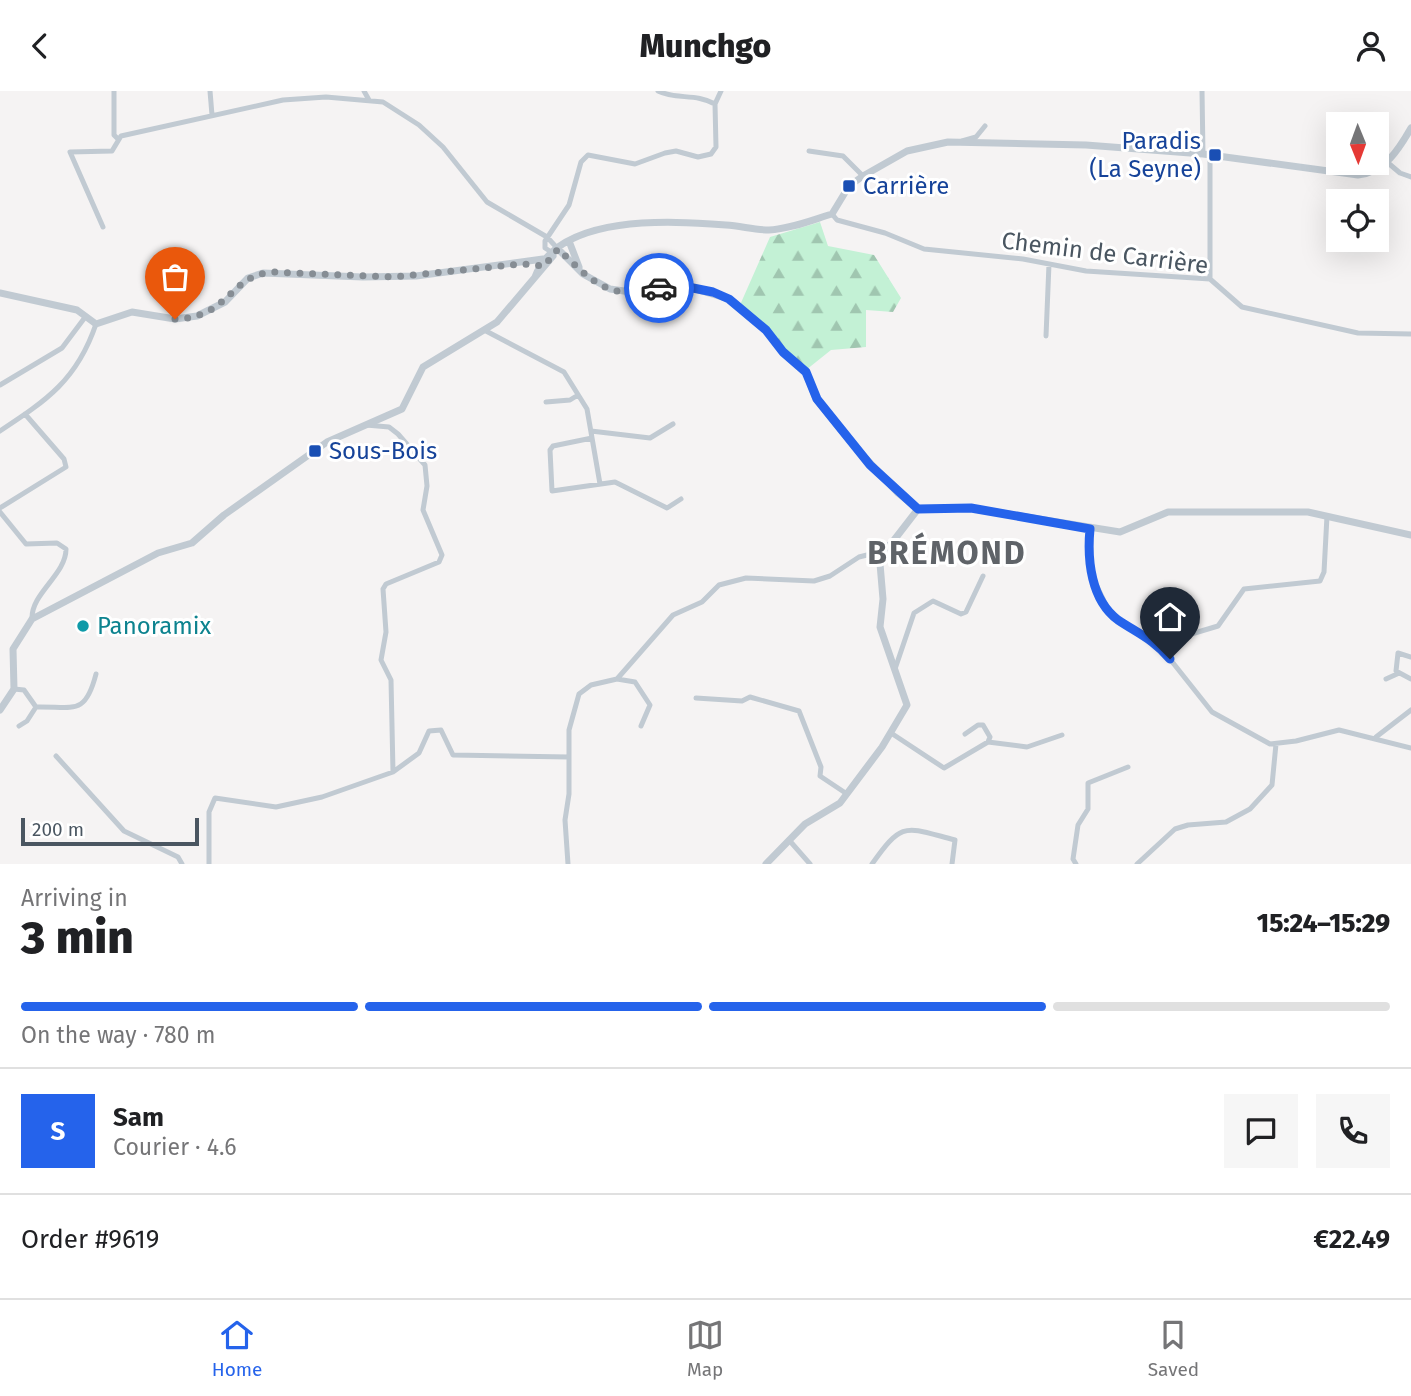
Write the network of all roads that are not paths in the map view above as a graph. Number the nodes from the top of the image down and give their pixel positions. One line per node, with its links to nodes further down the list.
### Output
1 (114, 91): 11 (street)
2 (210, 91): 9 (street)
3 (364, 91): 7 (street)
4 (658, 91): 8 (street)
5 (721, 91): 8 (street)
6 (1202, 91): 15 (street)
7 (369, 100): 9 (street); 23 (street)
8 (715, 104): 23 (street)
9 (212, 115): 11 (street)
10 (1411, 128): 16 (street)
11 (118, 139): 22 (street)
12 (962, 141): 13 (street); 13 (street); 19 (street)
13 (987, 141): 15 (street)
14 (808, 151): 19 (street)
15 (1206, 154): 18 (street); 29 (street)
16 (1390, 158)
17 (1390, 165): 20 (street)
18 (1326, 170)
19 (863, 176): 21 (street)
20 (1411, 177)
21 (832, 214): 24 (street); 27 (street, Chemin de Carrière)
22 (103, 227)
23 (547, 237): 25 (street)
24 (569, 241): 25 (street); 28 (street)
25 (555, 252): 26 (street); 28 (street)
26 (542, 264): 32 (street); 33 (street)
27 (1049, 264): 29 (street, Chemin de Carrière); 35 (street)
28 (583, 274): 47 (street)
29 (1210, 279): 34 (street, Chemin de Carrière)
30 (0, 293): 31 (street)
31 (86, 316): 32 (street); 36 (street)
32 (96, 324): 39 (street)
33 (486, 331): 37 (street); 41 (street)
34 (1411, 334)
35 (1046, 336)
36 (0, 385)
37 (578, 395): 38 (street); 43 (street)
38 (546, 402)
39 (26, 414): 42 (street); 48 (street)
40 (673, 424): 43 (street)
41 (362, 425): 54 (street); 80 (street)
42 (0, 431)
43 (591, 431): 44 (street)
44 (592, 438): 45 (street); 45 (street)
45 (600, 484): 46 (street)
46 (681, 499)
47 (918, 509): 50 (street); 52 (street)
48 (0, 510): 54 (street)
49 (1327, 516): 50 (street); 51 (street); 55 (street)
50 (1090, 529): 55 (street)
51 (1411, 535)
52 (879, 552): 57 (street); 60 (street)
53 (983, 576): 57 (street)
54 (32, 619): 63 (street)
55 (1157, 644): 75 (street)
56 (1411, 657): 59 (street)
57 (895, 669): 70 (street)
58 (96, 674): 65 (street)
59 (1397, 674): 61 (street); 62 (street)
60 (617, 679): 69 (street); 78 (street)
61 (1386, 679)
62 (1411, 679)
63 (14, 689): 65 (street); 66 (street)
64 (696, 698): 81 (street)
65 (36, 707): 68 (street)
66 (0, 710)
67 (1411, 710): 73 (street)
68 (19, 726)
69 (641, 726)
70 (891, 733): 74 (street); 81 (street)
71 (965, 734): 74 (street)
72 (1062, 735): 74 (street)
73 (1376, 737): 75 (street); 76 (street)
74 (988, 742)
75 (1276, 744): 91 (street)
76 (1411, 748)
77 (56, 756): 83 (street)
78 (569, 757): 80 (street); 85 (street)
79 (1128, 767): 90 (street)
80 (393, 772): 84 (street)
81 (847, 794): 82 (street)
82 (789, 840): 86 (street); 87 (street)
83 (182, 864)
84 (209, 864)
85 (568, 864)
86 (766, 864)
87 (810, 864)
88 (872, 864): 89 (street)
89 (952, 864)
90 (1076, 864)
91 (1137, 864)

